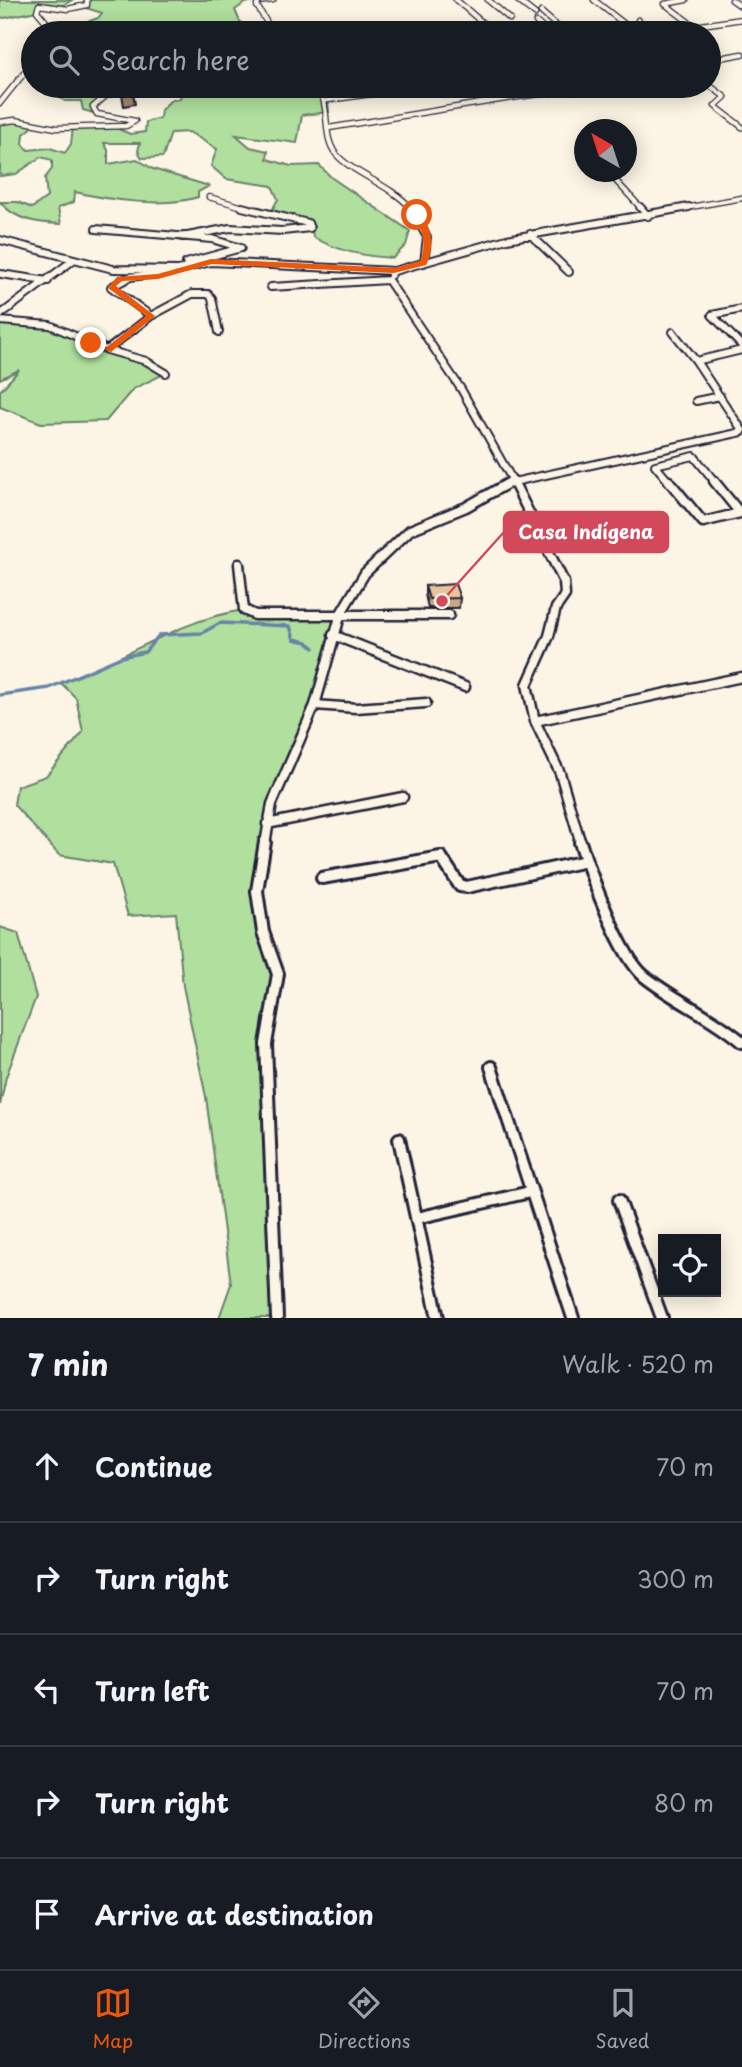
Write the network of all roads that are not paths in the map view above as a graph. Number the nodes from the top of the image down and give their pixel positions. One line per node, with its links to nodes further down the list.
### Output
1 (87, 0): 15 (street)
2 (273, 0): 9 (street)
3 (456, 0): 17 (street)
4 (488, 0): 13 (street)
5 (517, 0): 12 (street)
6 (594, 0): 19 (street)
7 (686, 0): 20 (street)
8 (732, 0): 10 (street)
9 (259, 1): 16 (street)
10 (742, 7)
11 (541, 12): 18 (street)
12 (535, 14)
13 (510, 19)
14 (742, 19): 21 (street)
15 (46, 21)
16 (266, 21)
17 (480, 21)
18 (551, 21)
19 (621, 21)
20 (685, 21)
21 (721, 22)
22 (742, 54): 23 (street)
23 (721, 58)
24 (21, 77): 30 (street)
25 (721, 94): 32 (street)
26 (104, 98): 31 (street)
27 (342, 98): 29 (street)
28 (512, 98): 33 (street)
29 (328, 100): 33 (street)
30 (0, 103)
31 (0, 122)
32 (742, 127)
33 (329, 128): 42 (street)
34 (617, 182): 37 (street)
35 (209, 197): 40 (street)
36 (742, 198): 37 (street)
37 (648, 216): 39 (street)
38 (96, 229): 40 (street)
39 (530, 234): 43 (street); 48 (street)
40 (182, 236): 46 (street)
41 (0, 240): 44 (street)
42 (428, 252): 43 (street); 45 (street)
43 (438, 260): 45 (street)
44 (72, 261): 46 (street); 51 (street)
45 (424, 263): 47 (street)
46 (178, 270): 47 (street); 55 (street)
47 (394, 271): 50 (street)
48 (569, 272)
49 (1, 274): 51 (street)
50 (388, 280): 52 (street); 68 (street)
51 (48, 281): 54 (street)
52 (271, 287)
53 (742, 309): 59 (street)
54 (0, 315)
55 (151, 316): 57 (street); 60 (street)
56 (0, 321): 60 (street)
57 (219, 332)
58 (673, 332): 61 (street)
59 (742, 348): 61 (street)
60 (107, 350): 62 (street)
61 (696, 361): 63 (street)
62 (166, 373)
63 (720, 396): 64 (street); 65 (street)
64 (696, 401)
65 (742, 431): 66 (street)
66 (664, 449): 67 (street); 68 (street)
67 (675, 460): 67 (street)
68 (512, 481): 70 (street); 77 (street)
69 (239, 564): 70 (street)
70 (341, 613): 71 (street); 72 (street)
71 (449, 615)
72 (333, 635): 74 (street); 76 (street)
73 (742, 677): 77 (street)
74 (465, 687)
75 (426, 703): 76 (street)
76 (315, 705): 79 (street)
77 (535, 721): 80 (street)
78 (403, 797): 79 (street)
79 (267, 824): 88 (street)
80 (586, 861): 81 (street); 82 (street)
81 (322, 878)
82 (742, 1042)
83 (491, 1067): 85 (street)
84 (399, 1139): 87 (street)
85 (530, 1192): 87 (street); 90 (street)
86 (619, 1200): 91 (street)
87 (417, 1218): 89 (street)
88 (277, 1318)
89 (438, 1318)
90 (573, 1318)
91 (662, 1318)

